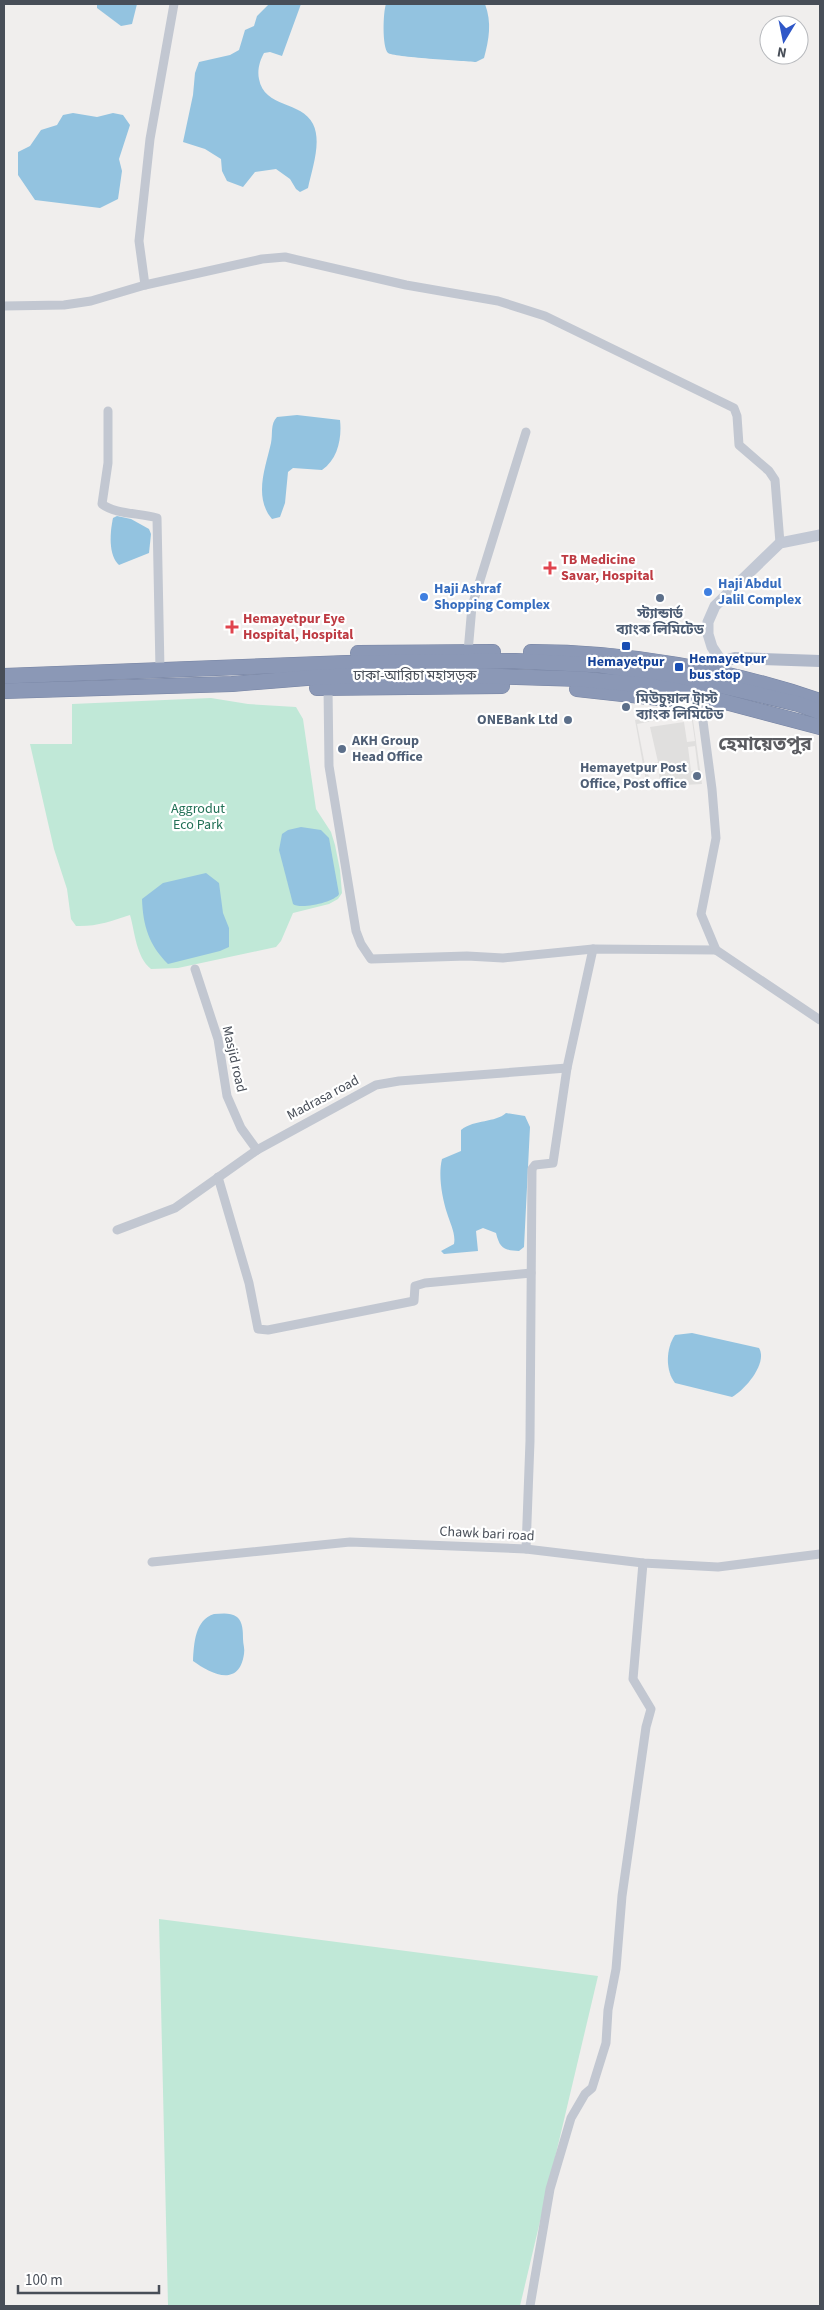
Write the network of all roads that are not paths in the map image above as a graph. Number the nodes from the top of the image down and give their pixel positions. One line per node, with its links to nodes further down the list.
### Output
1 (174, 4): 2 (street)
2 (145, 285): 3 (street); 7 (street)
3 (4, 306)
4 (108, 411): 13 (street)
5 (526, 432): 8 (street)
6 (820, 535): 7 (street)
7 (780, 543): 12 (street)
8 (468, 652): 10 (highway); 12 (highway)
9 (820, 661): 12 (main road)
10 (229, 668): 13 (highway, ঢাকা-আরিচা মহাসড়ক); 20 (highway, ঢাকা-আরিচা মহাসড়ক)
11 (820, 668): 12 (main road)
12 (719, 669): 18 (highway)
13 (160, 670): 14 (highway, ঢাকা-আরিচা মহাসড়ক)
14 (4, 676)
15 (232, 684): 16 (highway); 17 (highway, ঢাকা-আরিচা মহাসড়ক); 21 (highway, ঢাকা-আরিচা মহাসড়ক)
16 (328, 687): 19 (highway); 23 (street)
17 (4, 691)
18 (820, 701)
19 (701, 706): 22 (highway); 24 (street)
20 (820, 712)
21 (820, 727)
22 (820, 736)
23 (593, 949): 24 (street); 27 (street)
24 (716, 950): 26 (street)
25 (195, 969): 28 (street, Masjid road)
26 (820, 1020)
27 (567, 1068): 28 (street, Madrasa road); 31 (street)
28 (257, 1150): 29 (street, Madrasa road)
29 (218, 1177): 30 (street, Madrasa road); 31 (street)
30 (117, 1230)
31 (531, 1273): 32 (street)
32 (526, 1549): 34 (street, Chawk bari road); 35 (street, Chawk bari road)
33 (820, 1554): 35 (street, Chawk bari road)
34 (152, 1562)
35 (643, 1563): 36 (street)
36 (530, 2306)

